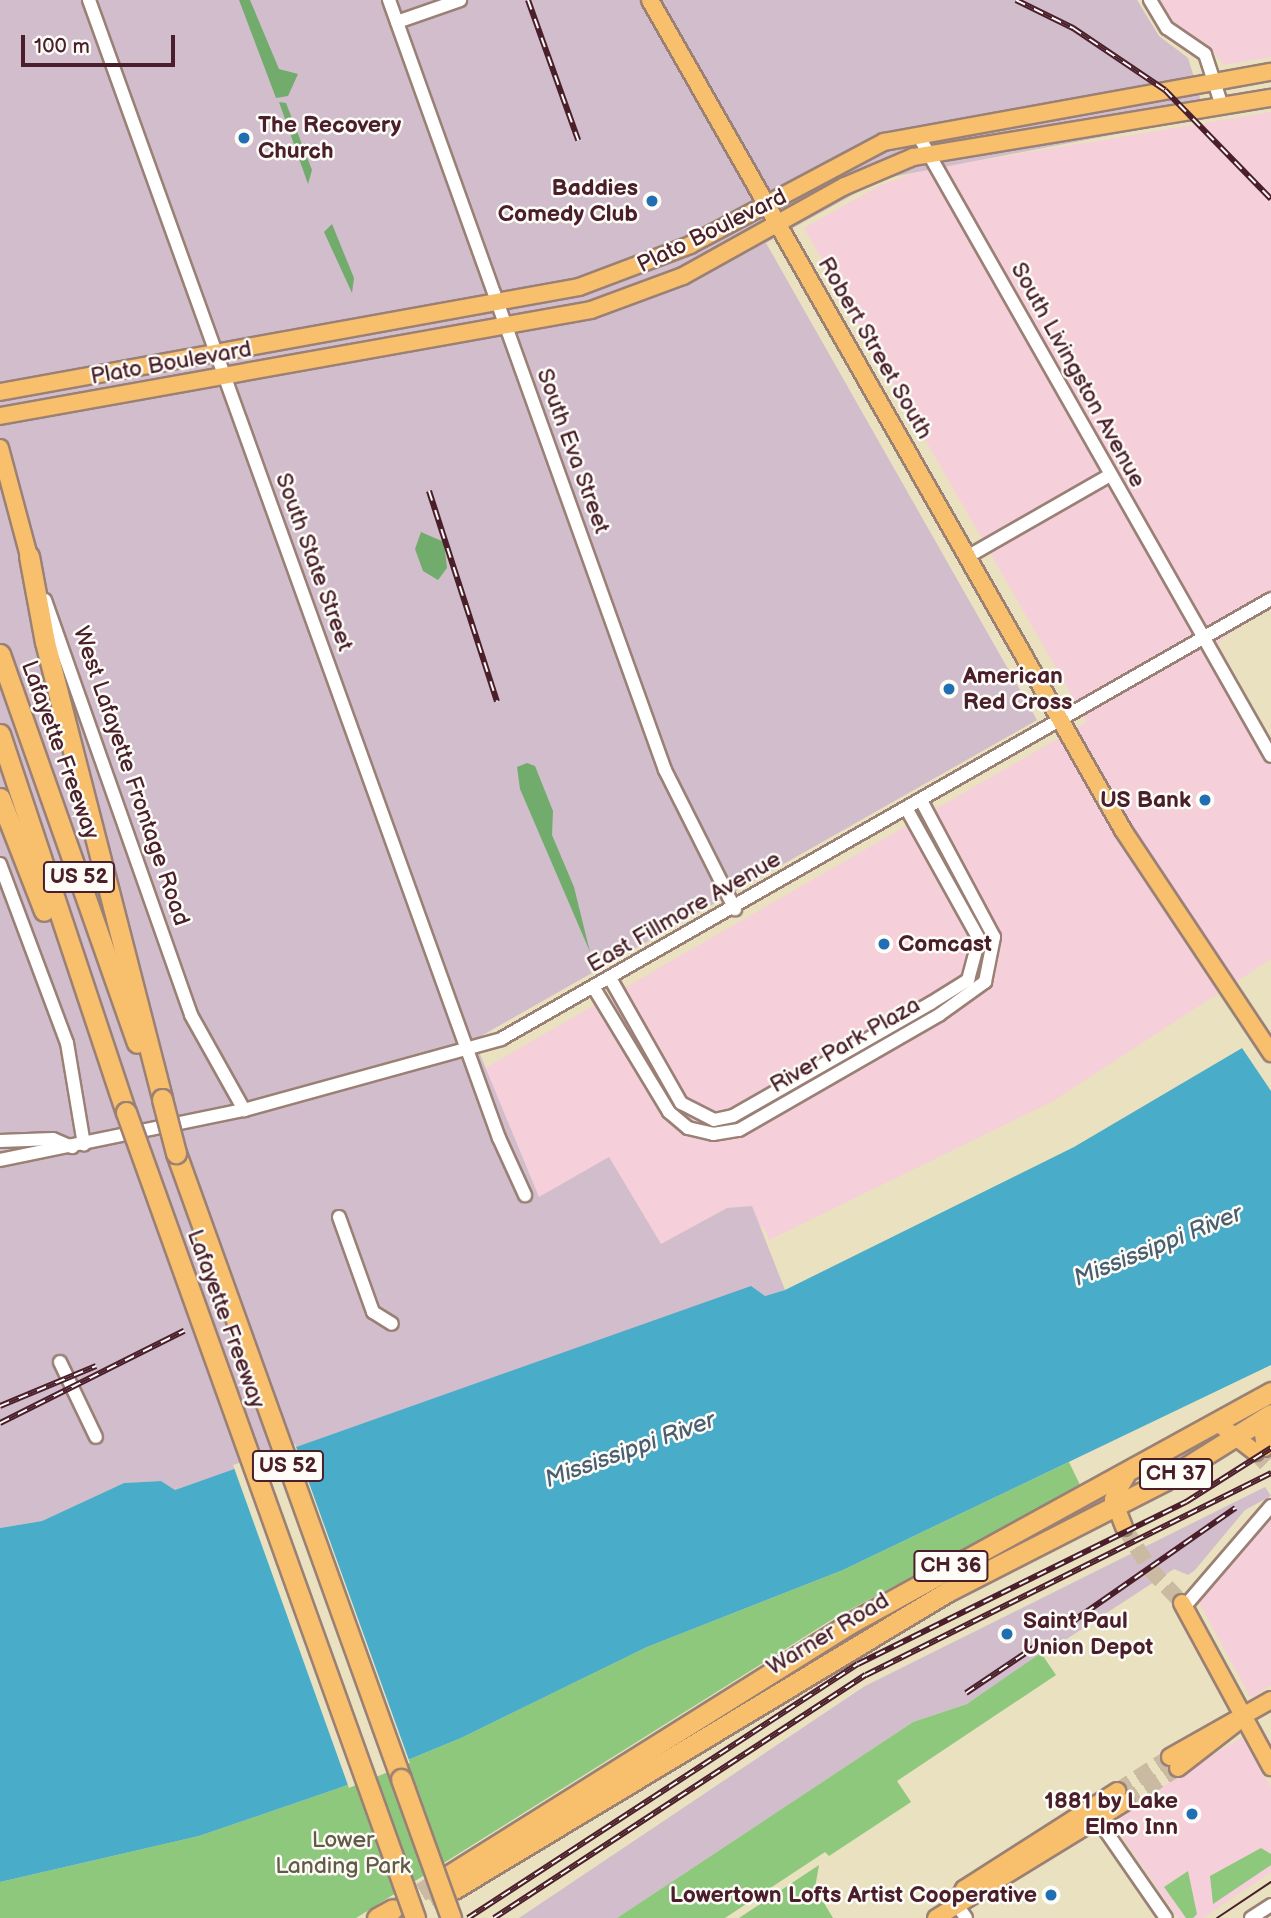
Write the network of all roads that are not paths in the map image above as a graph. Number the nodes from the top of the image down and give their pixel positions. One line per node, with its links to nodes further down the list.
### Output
1 (89, 0): 17 (street, South State Street)
2 (389, 0): 6 (street, South Eva Street)
3 (460, 0): 6 (street)
4 (650, 0): 13 (main road, Robert Street South)
5 (1150, 0): 8 (street)
6 (397, 22): 15 (street, South Eva Street)
7 (1271, 72): 8 (main road, Plato Boulevard)
8 (1216, 82): 10 (street); 11 (main road, Plato Boulevard)
9 (1271, 97): 10 (main road, Plato Boulevard)
10 (1222, 106): 12 (main road, Plato Boulevard)
11 (918, 135): 12 (street, South Livingston Avenue); 13 (main road, Plato Boulevard)
12 (930, 154): 14 (main road, Plato Boulevard); 22 (street, South Livingston Avenue)
13 (767, 204): 14 (main road, Robert Street South); 15 (main road, Plato Boulevard)
14 (780, 225): 16 (main road, Plato Boulevard); 24 (main road, Robert Street South)
15 (496, 304): 16 (street, South Eva Street); 17 (main road, Plato Boulevard)
16 (507, 327): 18 (main road, Plato Boulevard); 35 (street, South Eva Street)
17 (216, 353): 18 (street, South State Street); 19 (main road, Plato Boulevard)
18 (225, 377): 20 (main road, Plato Boulevard); 39 (street, South State Street)
19 (0, 392)
20 (0, 416)
21 (0, 448): 23 (main road, West Lafayette Frontage Road)
22 (1110, 475): 24 (street); 26 (street, South Livingston Avenue)
23 (29, 556): 41 (highway); 42 (street, West Lafayette Frontage Road)
24 (967, 557): 28 (main road, Robert Street South)
25 (1271, 599): 26 (street, East Fillmore Avenue)
26 (1202, 636): 28 (street, East Fillmore Avenue); 30 (street, South Livingston Avenue)
27 (0, 654): 41 (highway, Lafayette Freeway / US 52)
28 (1060, 719): 32 (street, East Fillmore Avenue); 40 (main road, Robert Street South)
29 (0, 734): 38 (highway, Lafayette Freeway / US 52)
30 (1271, 756)
31 (0, 799): 38 (highway)
32 (921, 800): 33 (street, East Fillmore Avenue); 37 (street, River Park Plaza)
33 (906, 808): 35 (street, East Fillmore Avenue); 36 (street, River Park Plaza)
34 (0, 864): 44 (street)
35 (735, 909): 36 (street, East Fillmore Avenue)
36 (610, 978): 37 (street, East Fillmore Avenue)
37 (594, 988): 39 (street, East Fillmore Avenue)
38 (83, 998): 68 (highway, Lafayette Freeway / US 52, bridge)
39 (470, 1051): 42 (street, East Fillmore Avenue); 46 (street, South State Street)
40 (1271, 1053)
41 (159, 1100): 69 (highway, Lafayette Freeway / US 52, bridge)
42 (244, 1110): 44 (street, East Fillmore Avenue)
43 (0, 1141): 44 (street, East Fillmore Avenue)
44 (78, 1146): 45 (street, East Fillmore Avenue)
45 (0, 1160)
46 (525, 1195)
47 (340, 1217): 48 (street)
48 (392, 1324)
49 (60, 1362): 53 (street)
50 (1271, 1392): 52 (highway, CH 37)
51 (1271, 1415): 54 (highway, CH 37); 54 (main road)
52 (1219, 1424): 54 (main road); 55 (highway, Warner Road / CH 37)
53 (96, 1437)
54 (1237, 1438): 56 (highway, Warner Road / CH 37)
55 (1126, 1477): 56 (main road); 56 (highway, Warner Road / CH 36)
56 (1114, 1506): 58 (main road)
57 (1271, 1506): 59 (street)
58 (1124, 1527)
59 (1184, 1605): 61 (main road)
60 (1271, 1700): 61 (main road)
61 (1245, 1716): 62 (main road); 63 (main road)
62 (1174, 1762)
63 (1271, 1767)
64 (1080, 1811): 65 (street); 65 (main road); 67 (main road)
65 (1099, 1818): 67 (main road); 71 (street)
66 (1271, 1905): 72 (street)
67 (961, 1911): 70 (main road)
68 (415, 1918)
69 (451, 1918)
70 (936, 1918)
71 (1166, 1918)
72 (1251, 1918)

